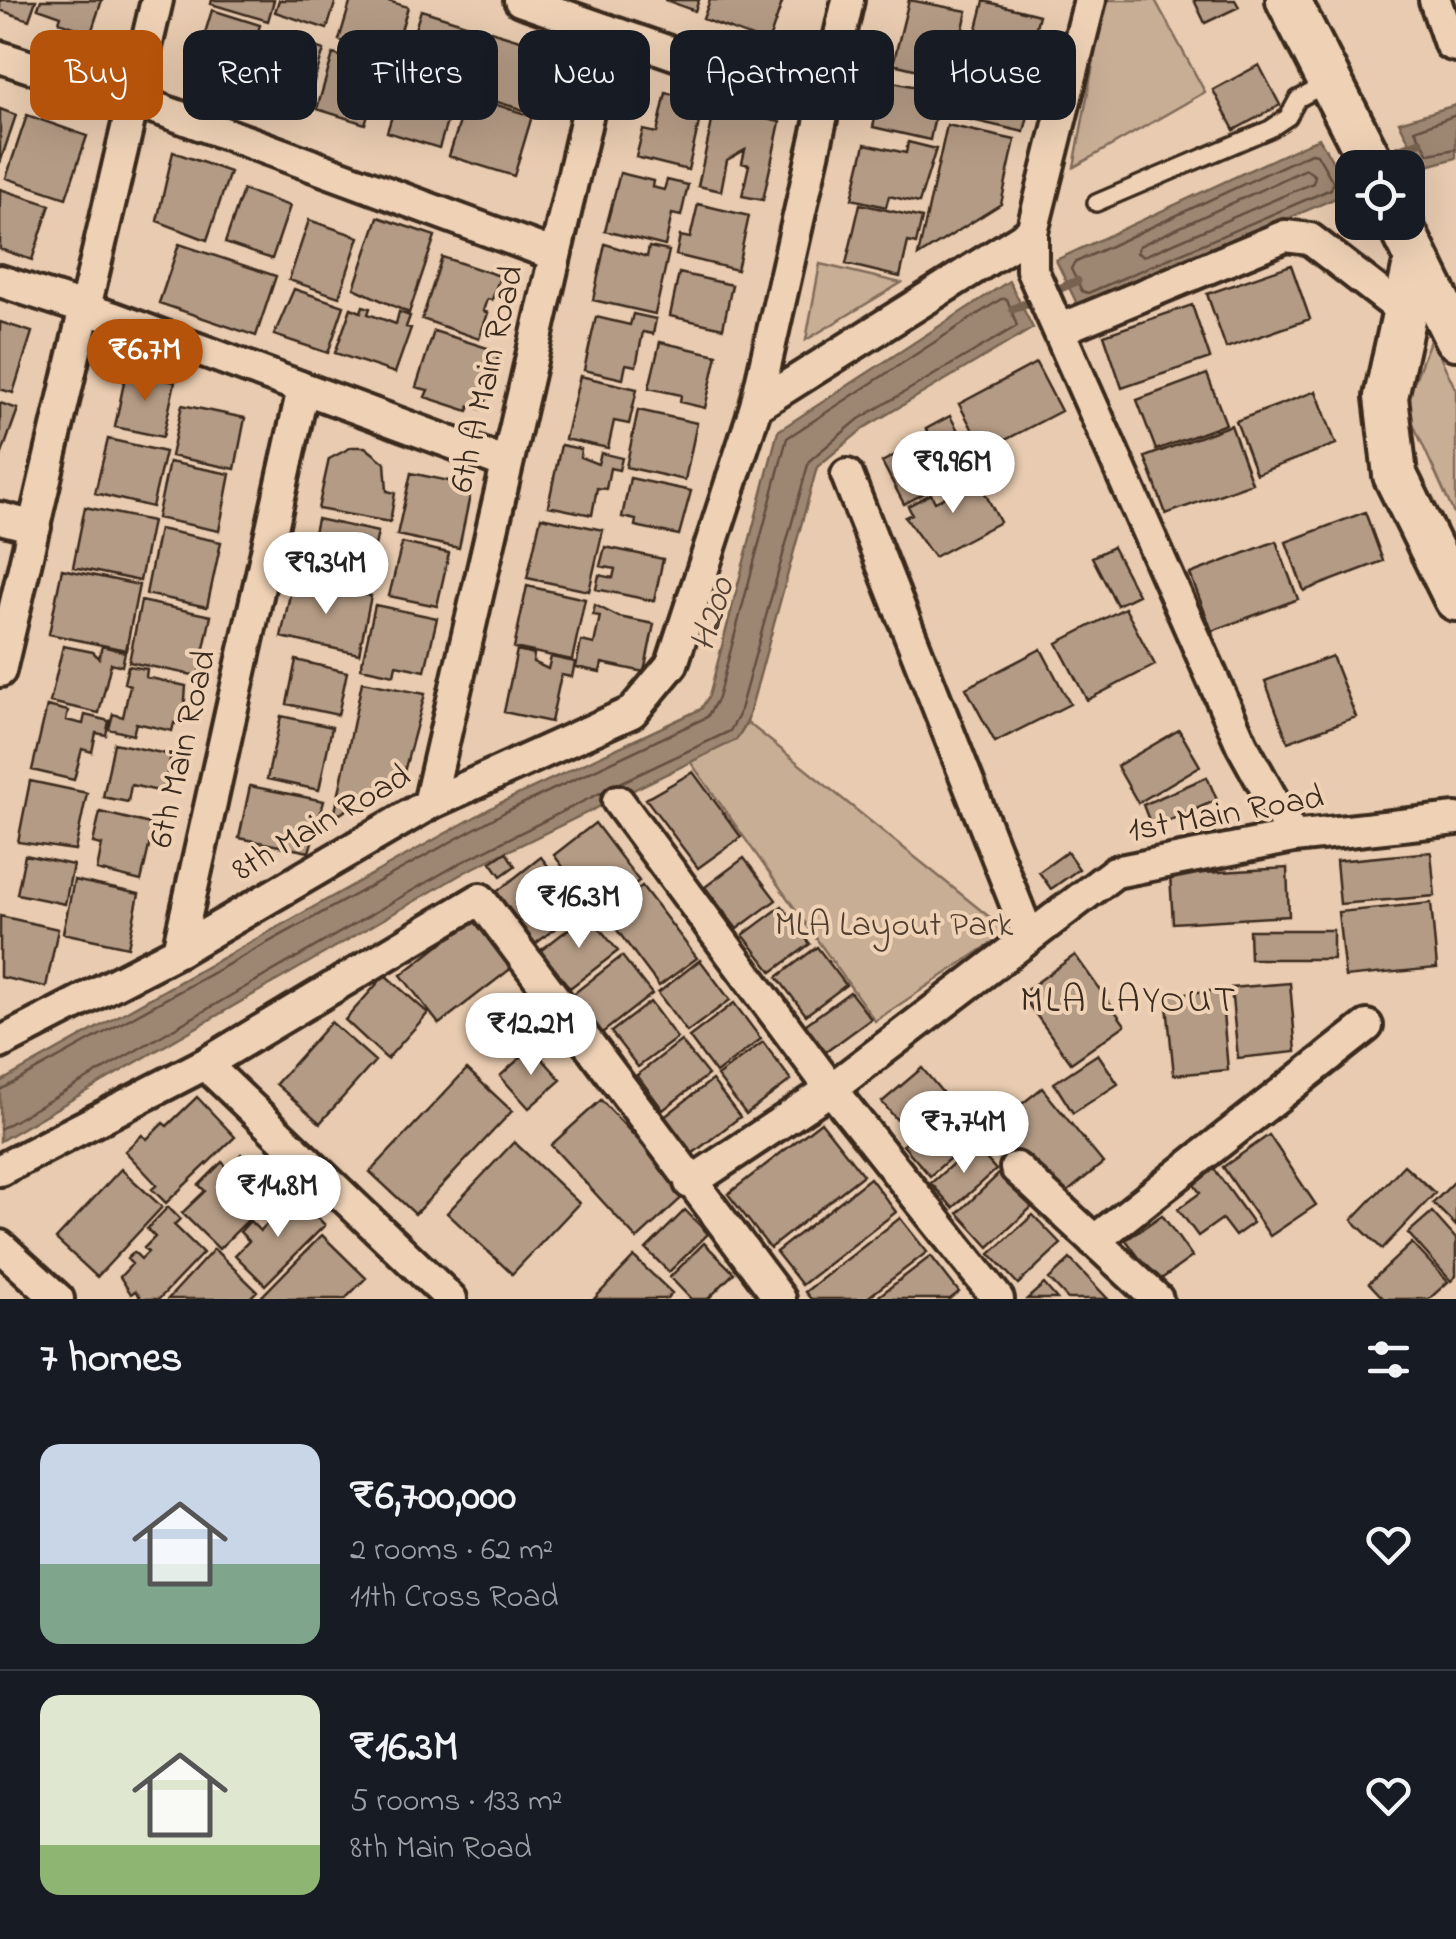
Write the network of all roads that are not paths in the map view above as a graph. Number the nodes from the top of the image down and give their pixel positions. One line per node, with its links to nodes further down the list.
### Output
1 (157, 0): 7 (street)
2 (520, 0): 8 (street)
3 (848, 0): 9 (street)
4 (1090, 0): 20 (street)
5 (1288, 0): 13 (street)
6 (1435, 0): 10 (street)
7 (150, 30)
8 (607, 30)
9 (841, 30)
10 (1456, 46)
11 (0, 57): 12 (street)
12 (30, 67)
13 (1332, 81): 18 (street); 19 (lane)
14 (163, 111): 22 (street)
15 (128, 120): 24 (street)
16 (586, 120): 22 (street, 6th A Main Road)
17 (821, 120): 29 (street)
18 (1366, 150)
19 (1096, 203)
20 (1032, 232): 26 (street); 29 (street)
21 (1408, 241): 25 (street); 27 (street)
22 (555, 256): 30 (street, 6th A Main Road)
23 (0, 281): 24 (street)
24 (84, 307): 28 (street); 33 (street)
25 (1404, 311): 26 (street); 34 (street)
26 (1056, 324): 39 (street)
27 (1456, 338)
28 (303, 389): 30 (street); 41 (street, 6th Main Road)
29 (756, 406): 37 (street, 8th Main Road)
30 (506, 463): 37 (street, 6th A Main Road)
31 (847, 475): 40 (street)
32 (0, 518): 33 (street)
33 (35, 527): 35 (street)
34 (1456, 600)
35 (0, 671)
36 (618, 802): 45 (street)
37 (430, 804): 41 (street, 8th Main Road)
38 (1456, 819): 39 (street, 1st Main Road)
39 (1292, 838): 40 (street, 1st Main Road)
40 (1029, 938): 45 (street, 1st Main Road)
41 (178, 951): 43 (street, 8th Main Road)
42 (1366, 1026): 49 (street)
43 (0, 1043)
44 (205, 1064): 47 (street); 48 (street); 53 (street)
45 (831, 1089): 48 (street, 1st Main Road); 54 (street)
46 (1016, 1168): 49 (street)
47 (0, 1170)
48 (690, 1183): 51 (street)
49 (1094, 1241): 55 (street)
50 (0, 1246): 52 (street)
51 (764, 1293)
52 (58, 1299)
53 (450, 1299)
54 (998, 1299)
55 (1156, 1299)

